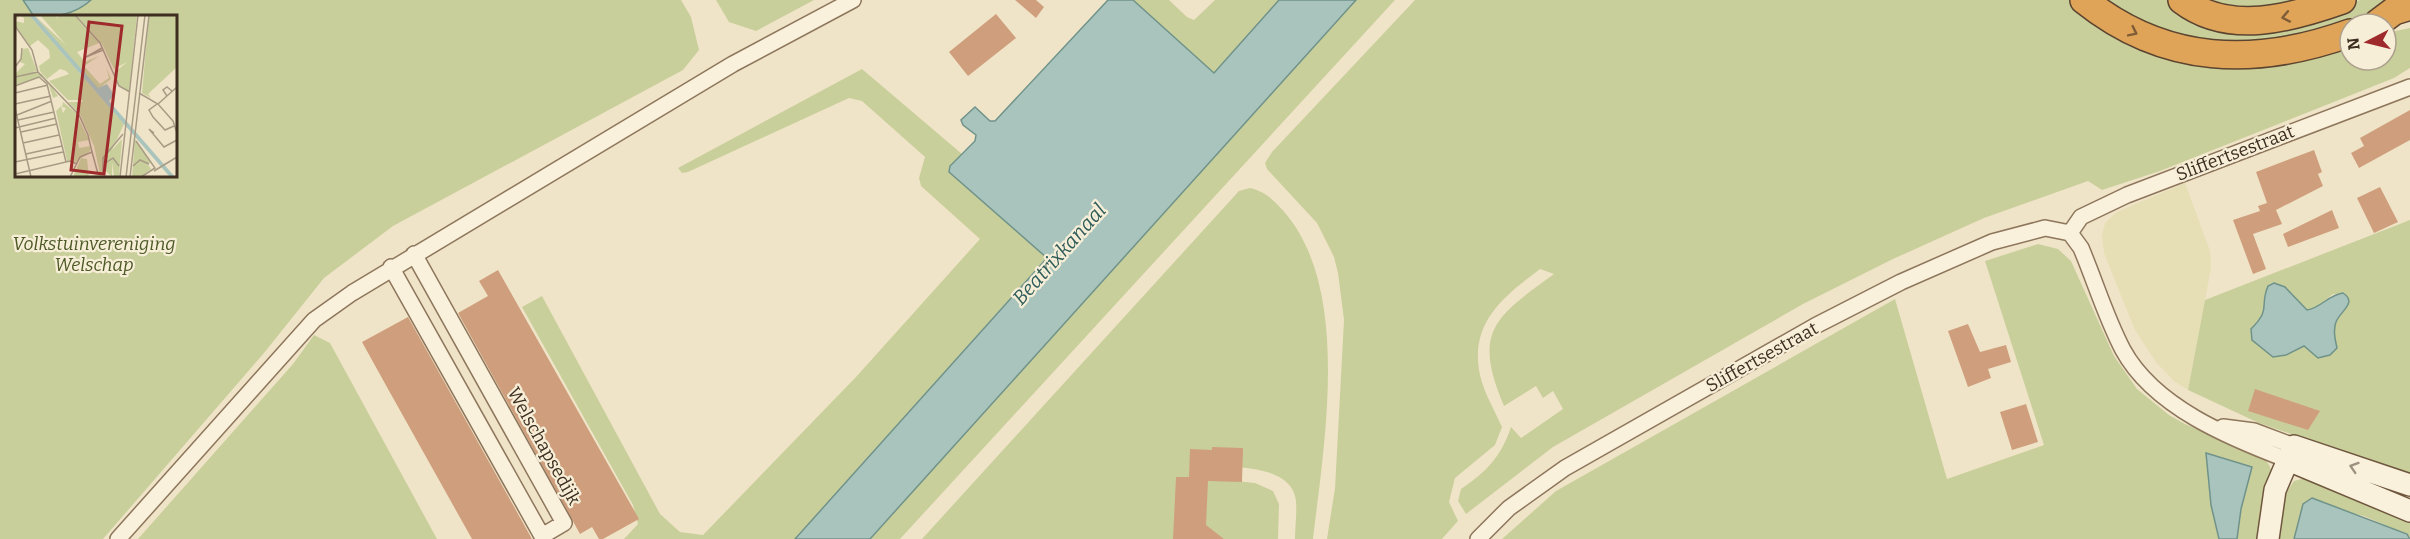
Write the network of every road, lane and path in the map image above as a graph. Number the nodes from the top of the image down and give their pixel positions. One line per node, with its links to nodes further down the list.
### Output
1 (853, 0): 10 (street)
2 (2084, 0): 7 (highway, one-way to 7)
3 (2182, 0): 4 (highway, one-way to 3)
4 (2342, 0)
5 (2410, 6): 6 (highway)
6 (2393, 12)
7 (2338, 36)
8 (2410, 87): 9 (street, Sliffertsestraat)
9 (2070, 233): 12 (street); 16 (street, Sliffertsestraat)
10 (414, 254): 11 (street); 11 (street, Welschapsedijk)
11 (391, 267): 15 (street)
12 (2291, 453): 13 (street, one-way to 12); 14 (street); 17 (street)
13 (2410, 485)
14 (2410, 511)
15 (118, 539)
16 (1478, 539)
17 (2268, 539)

